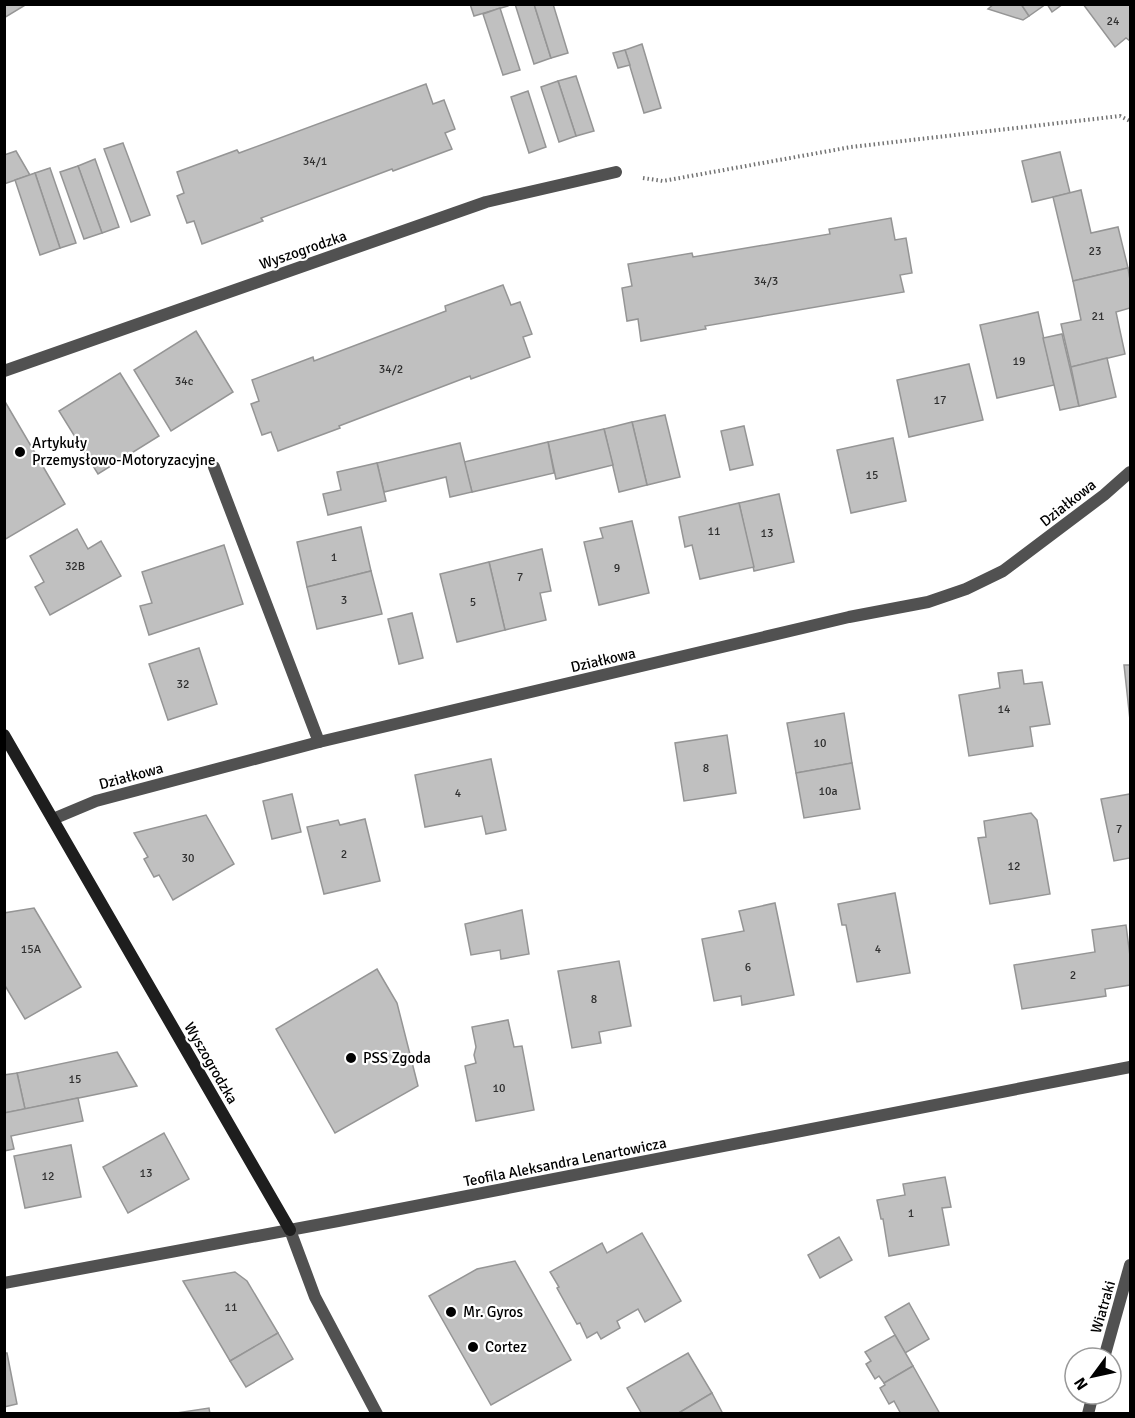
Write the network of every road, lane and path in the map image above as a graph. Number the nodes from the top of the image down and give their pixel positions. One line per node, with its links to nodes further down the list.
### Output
1 (1131, 121): 2 (path)
2 (616, 172): 3 (street, Wyszogrodzka)
3 (4, 371)
4 (214, 466): 7 (street)
5 (1131, 472): 7 (street, Działkowa)
6 (4, 735): 8 (street, Wyszogrodzka)
7 (319, 742): 8 (street, Działkowa)
8 (53, 819): 10 (street, Wyszogrodzka)
9 (1131, 1067): 10 (street, Teofila Aleksandra Lenartowicza)
10 (290, 1230): 12 (street, Teofila Aleksandra Lenartowicza); 14 (street, Wyszogrodzka)
11 (1131, 1265): 13 (street, Wiatraki)
12 (4, 1283)
13 (1107, 1346)
14 (377, 1413)

